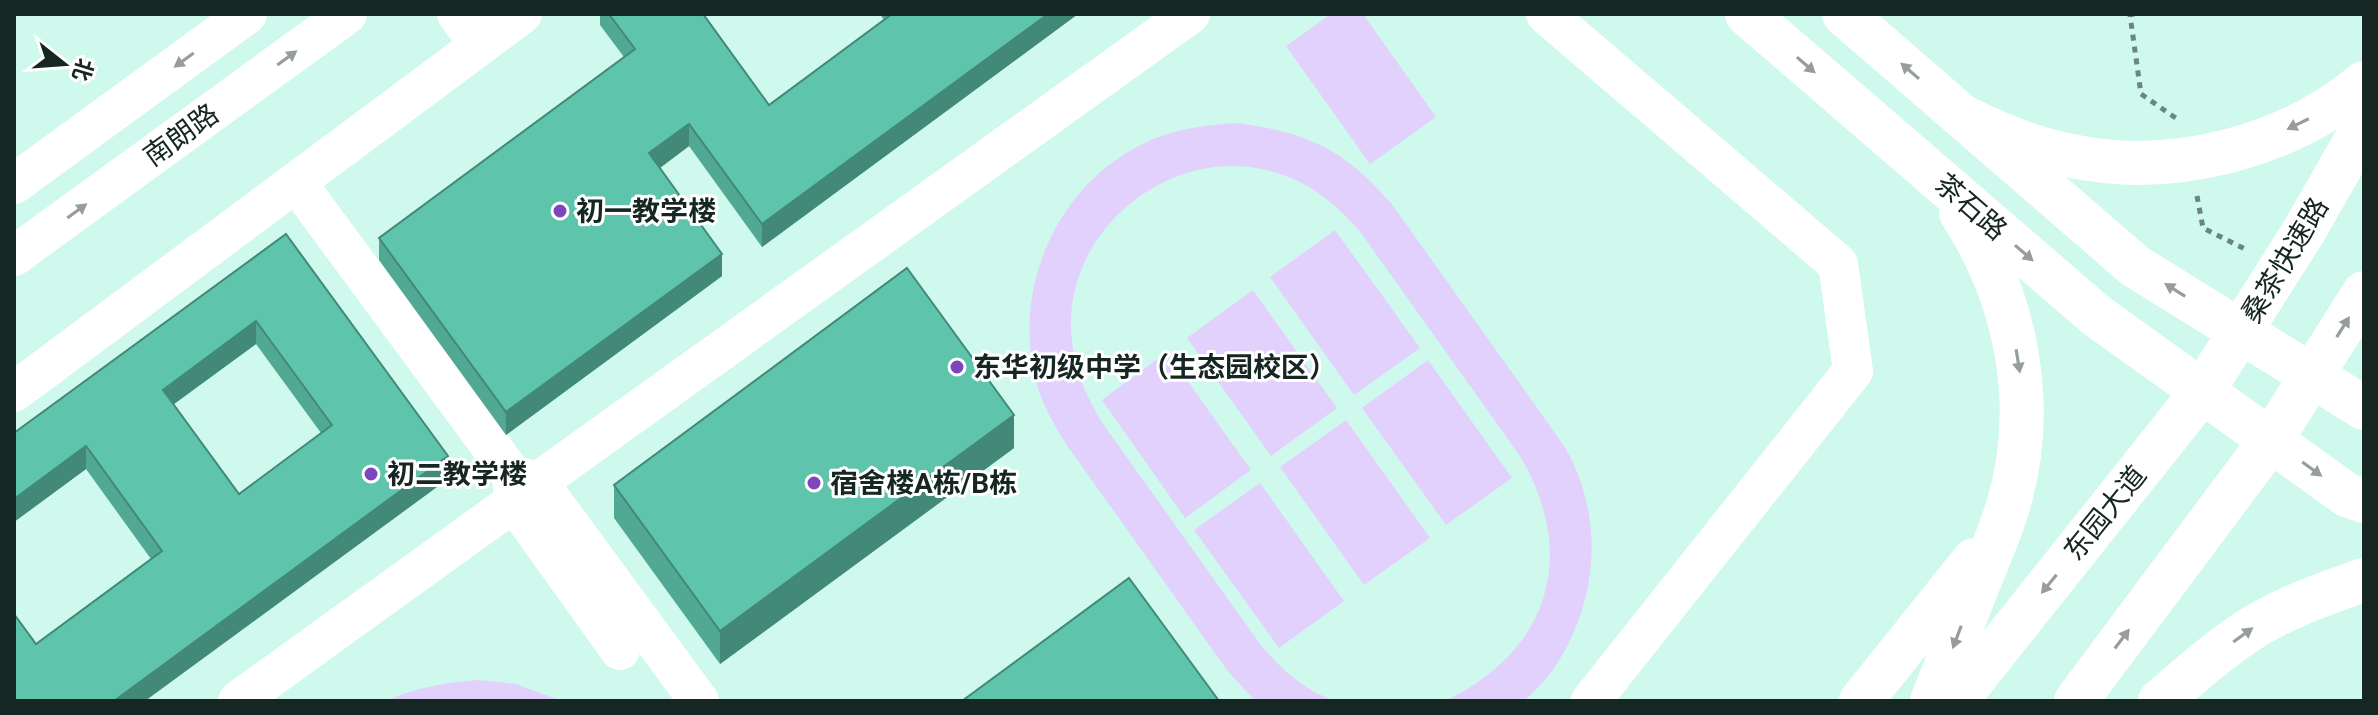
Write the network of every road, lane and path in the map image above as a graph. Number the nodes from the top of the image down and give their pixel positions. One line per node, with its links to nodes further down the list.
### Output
1 (247, 14): 16 (street, 南朗路, one-way to 16)
2 (347, 14): 17 (street, 南朗路, one-way to 2)
3 (522, 14): 9 (street)
4 (1190, 14): 26 (street)
5 (1546, 14): 34 (street)
6 (1747, 14): 14 (main road, 茶石路, one-way to 14)
7 (1844, 14): 11 (main road, one-way to 7)
8 (2134, 14): 13 (path)
9 (468, 30): 15 (street)
10 (2364, 83): 13 (main road, one-way to 13)
11 (1962, 116): 13 (main road); 20 (main road, one-way to 11)
12 (2364, 126): 18 (main road, 桑茶快速路)
13 (2190, 158): 18 (path)
14 (1925, 167): 23 (main road, 茶石路, one-way to 23); 28 (main road, one-way to 28)
15 (296, 182): 22 (street); 26 (street)
16 (14, 184)
17 (14, 256)
18 (2281, 267): 20 (main road, 桑茶快速路)
19 (2364, 293): 21 (main road, one-way to 19)
20 (2241, 331): 21 (main road); 23 (main road, 桑茶快速路)
21 (2313, 375): 24 (main road); 25 (main road)
22 (14, 392)
23 (2202, 392): 25 (main road); 37 (main road, 东园大道, one-way to 37)
24 (2364, 408)
25 (2271, 440): 27 (main road, one-way to 27); 38 (main road, one-way to 25)
26 (522, 486): 30 (street); 32 (street); 33 (street)
27 (2364, 501)
28 (2001, 527): 35 (main road); 36 (main road, one-way to 36)
29 (2364, 580): 31 (main road, one-way to 29)
30 (620, 650)
31 (2204, 664): 39 (main road); 40 (main road)
32 (238, 701)
33 (699, 701)
34 (1591, 701)
35 (1861, 701)
36 (1932, 701)
37 (1956, 701)
38 (2076, 701)
39 (2160, 701)
40 (2176, 701)

